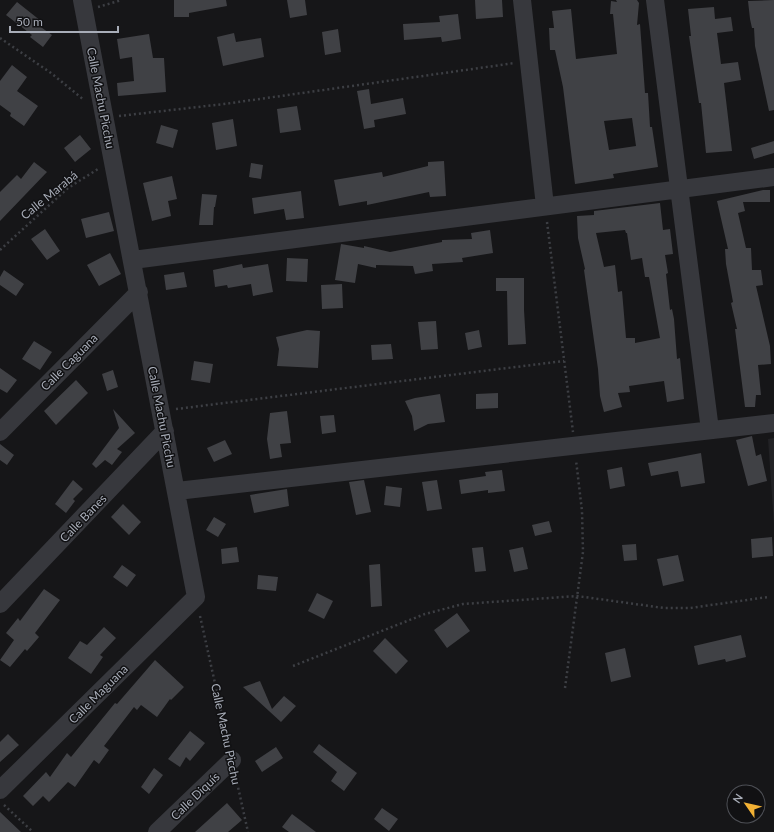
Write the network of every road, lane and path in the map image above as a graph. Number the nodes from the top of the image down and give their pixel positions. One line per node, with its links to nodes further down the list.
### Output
1 (122, 0): 4 (path)
2 (522, 0): 6 (street)
3 (655, 0): 10 (street)
4 (83, 6): 7 (street, Calle Machu Picchu)
5 (0, 38): 7 (path)
6 (529, 61): 7 (path); 11 (street)
7 (105, 117): 8 (street, Calle Machu Picchu)
8 (113, 160): 12 (path, Calle Marabá); 13 (street, Calle Machu Picchu)
9 (774, 176): 10 (street)
10 (679, 189): 11 (street); 18 (street)
11 (545, 206): 13 (street)
12 (0, 250)
13 (132, 260): 14 (street, Calle Machu Picchu)
14 (139, 292): 16 (street, Calle Machu Picchu); 20 (street, Calle Caguana)
15 (564, 361): 16 (path)
16 (161, 410): 19 (street, Calle Machu Picchu)
17 (774, 423): 18 (street)
18 (710, 430): 21 (street)
19 (165, 431): 21 (street, Calle Machu Picchu); 24 (street, Calle Banes)
20 (0, 432)
21 (177, 491): 22 (street, Calle Machu Picchu)
22 (196, 597): 26 (path, Calle Machu Picchu); 27 (street, Calle Maguana)
23 (768, 597): 25 (path)
24 (0, 604)
25 (293, 666)
26 (232, 760): 30 (street, Calle Diquís); 31 (path, Calle Machu Picchu)
27 (0, 790)
28 (0, 801): 29 (path)
29 (33, 832)
30 (157, 832)
31 (248, 832)

